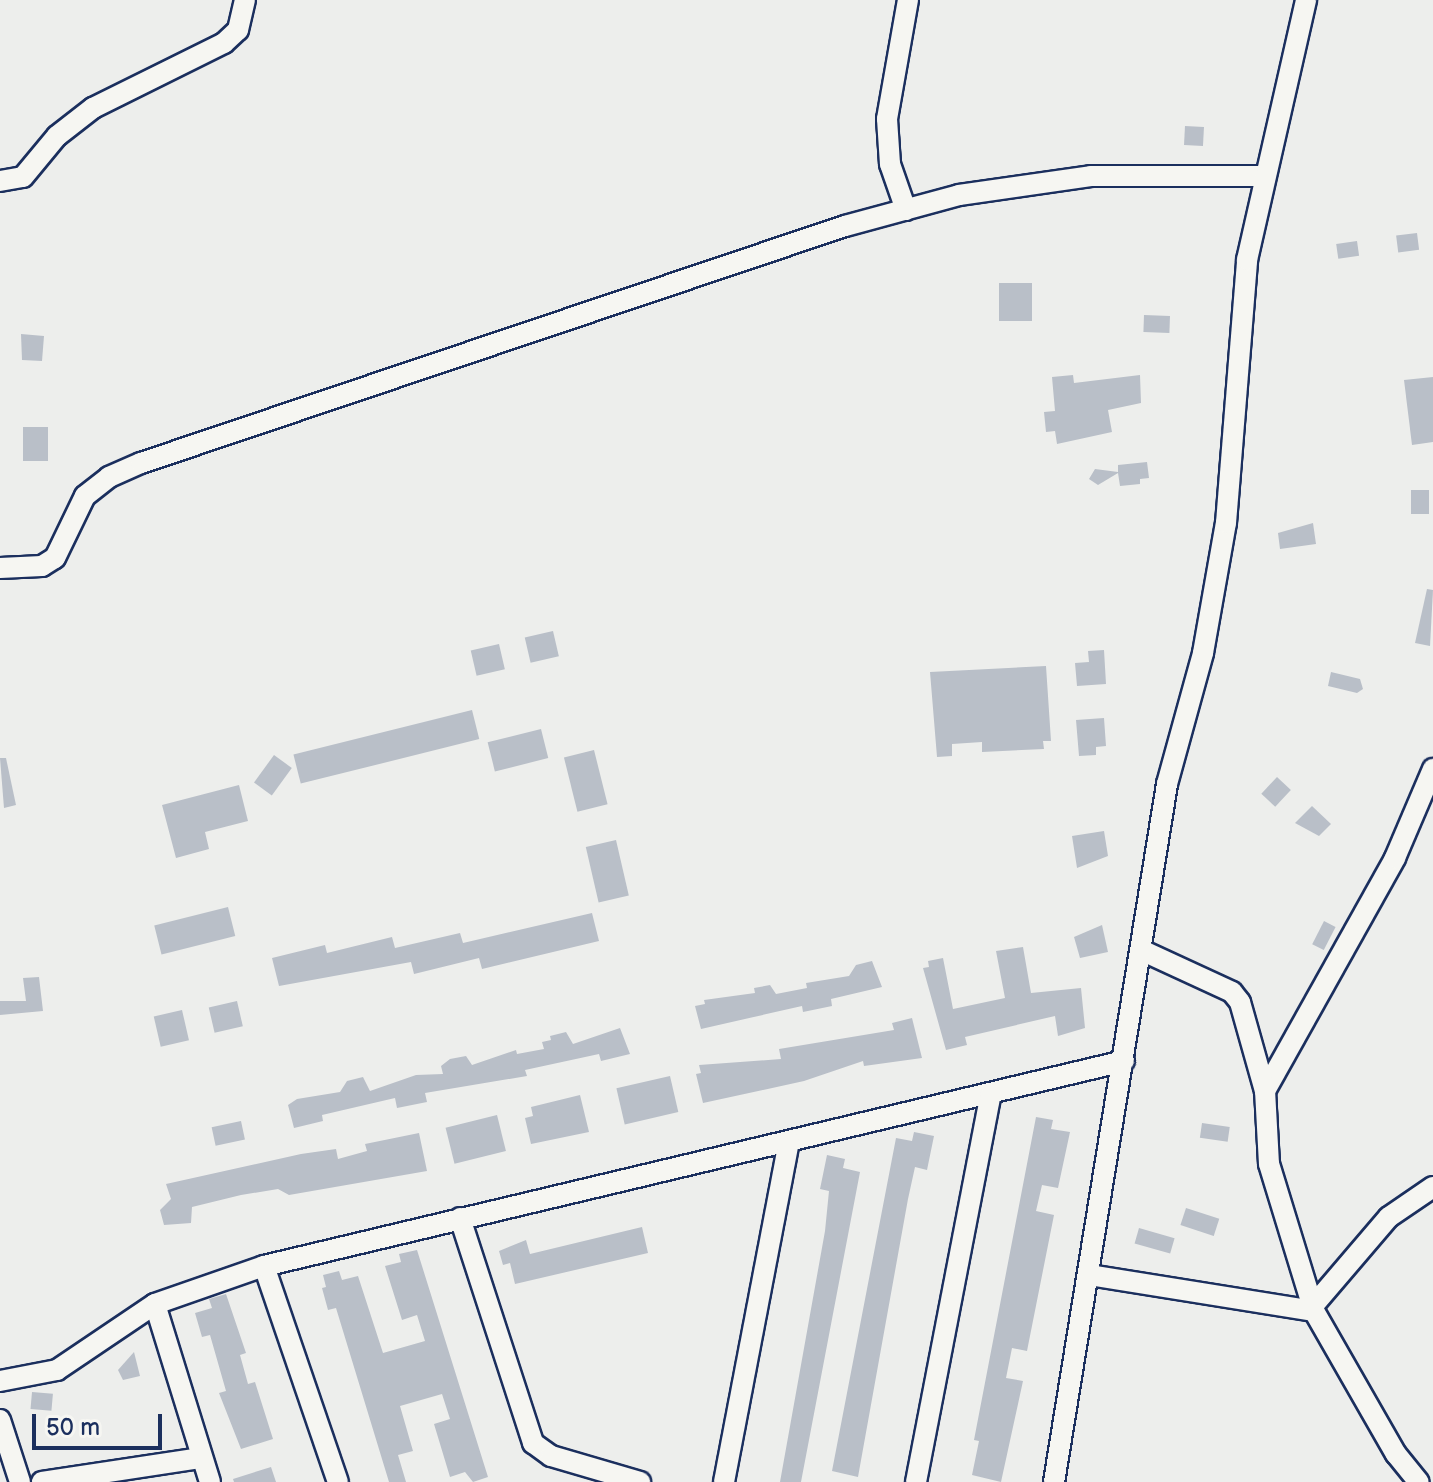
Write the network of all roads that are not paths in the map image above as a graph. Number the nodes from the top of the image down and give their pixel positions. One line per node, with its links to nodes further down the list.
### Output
1 (245, 0): 5 (street)
2 (908, 0): 6 (street)
3 (1306, 0): 4 (street)
4 (1265, 176): 6 (street); 9 (street)
5 (0, 181)
6 (906, 210): 7 (street)
7 (0, 568)
8 (1433, 769): 11 (street)
9 (1141, 950): 10 (street); 11 (street)
10 (1124, 1061): 12 (street); 17 (street)
11 (1265, 1091): 19 (street)
12 (991, 1094): 13 (street); 29 (street)
13 (789, 1142): 15 (street); 28 (street)
14 (1433, 1187): 19 (street)
15 (460, 1218): 16 (street); 23 (street)
16 (264, 1266): 18 (street); 27 (street)
17 (1089, 1275): 19 (street); 30 (street)
18 (155, 1304): 20 (street); 22 (street)
19 (1313, 1309): 31 (street)
20 (0, 1381)
21 (0, 1420): 24 (street)
22 (201, 1458): 25 (street); 26 (street)
23 (627, 1480)
24 (20, 1482)
25 (42, 1482)
26 (210, 1482)
27 (338, 1482)
28 (724, 1482)
29 (916, 1482)
30 (1054, 1482)
31 (1419, 1482)

